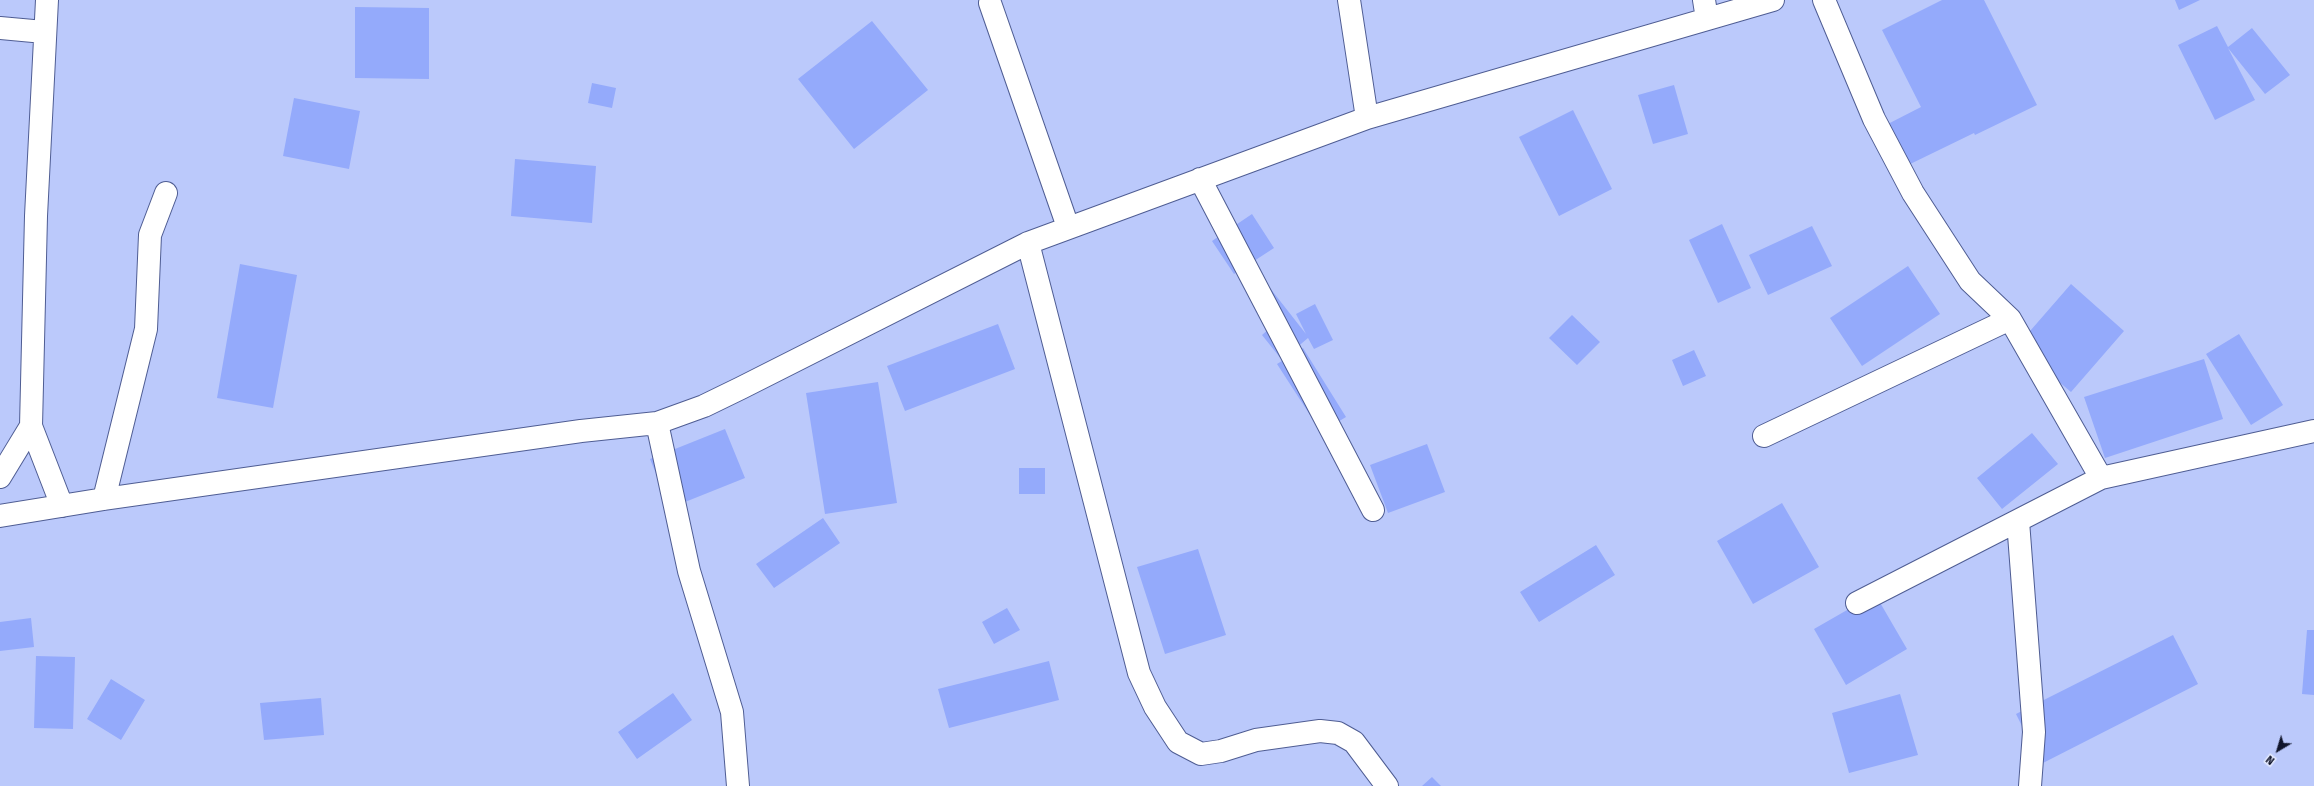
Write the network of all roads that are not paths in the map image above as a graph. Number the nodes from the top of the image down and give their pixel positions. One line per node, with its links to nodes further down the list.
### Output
1 (47, 0): 8 (street)
2 (1348, 0): 9 (street)
3 (1773, 0): 6 (street)
4 (1824, 0): 14 (street)
5 (990, 3): 12 (street)
6 (1705, 9): 9 (street)
7 (0, 28): 8 (street)
8 (44, 32): 16 (street)
9 (1367, 118): 10 (street)
10 (1200, 179): 12 (street); 23 (street)
11 (166, 193): 21 (street)
12 (1068, 227): 13 (street)
13 (1028, 243): 15 (street); 28 (street)
14 (2010, 319): 18 (street); 20 (street)
15 (657, 423): 21 (street); 27 (street)
16 (31, 426): 19 (street); 22 (street)
17 (2314, 431): 20 (street)
18 (1764, 436)
19 (0, 477)
20 (2101, 478): 25 (street)
21 (104, 499): 22 (street)
22 (62, 506): 24 (street)
23 (1373, 510)
24 (0, 516)
25 (2018, 521): 26 (street); 29 (street)
26 (1858, 603)
27 (738, 786)
28 (1387, 786)
29 (2030, 786)

